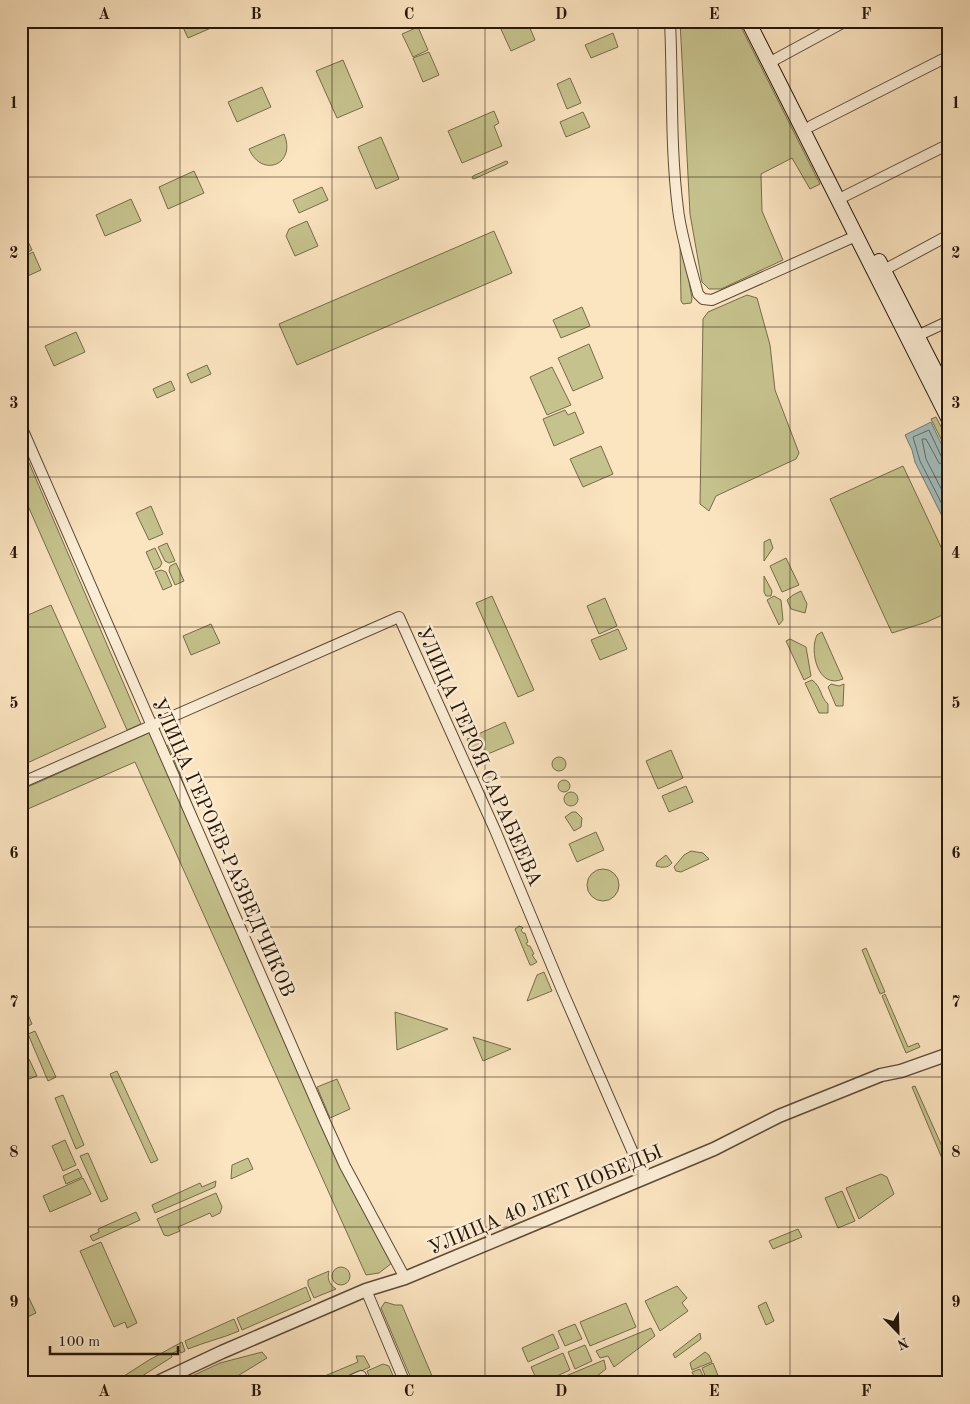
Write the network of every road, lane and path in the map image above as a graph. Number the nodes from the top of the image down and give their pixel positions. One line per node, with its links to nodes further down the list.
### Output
1 (670, 21): 13 (street)
2 (748, 21): 13 (main road)
3 (757, 21): 8 (main road)
4 (846, 21): 8 (street)
5 (945, 21): 6 (street)
6 (949, 30)
7 (949, 56): 9 (street)
8 (776, 59): 9 (main road)
9 (811, 126): 11 (main road)
10 (949, 144): 11 (street)
11 (846, 196): 14 (main road)
12 (949, 235): 14 (street)
13 (856, 236): 18 (main road)
14 (884, 270): 16 (main road)
15 (949, 321): 16 (street)
16 (918, 336): 17 (main road)
17 (949, 398)
18 (949, 420)
19 (21, 426): 20 (street, УЛИЦА ГЕРОЕВ-РАЗВЕДЧИКОВ)
20 (152, 726): 21 (street, УЛИЦА ГЕРОЯ САРАБЕЕВА); 23 (street, УЛИЦА ГЕРОЯ САРАБЕЕВА); 24 (street, УЛИЦА ГЕРОЕВ-РАЗВЕДЧИКОВ)
21 (21, 783)
22 (949, 1054): 23 (street, УЛИЦА 40 ЛЕТ ПОБЕДЫ)
23 (644, 1178): 24 (street, УЛИЦА 40 ЛЕТ ПОБЕДЫ)
24 (405, 1278): 25 (street, УЛИЦА 40 ЛЕТ ПОБЕДЫ)
25 (366, 1290): 27 (street, УЛИЦА 40 ЛЕТ ПОБЕДЫ); 29 (street)
26 (361, 1376): 28 (street)
27 (156, 1383)
28 (345, 1383)
29 (406, 1383)

